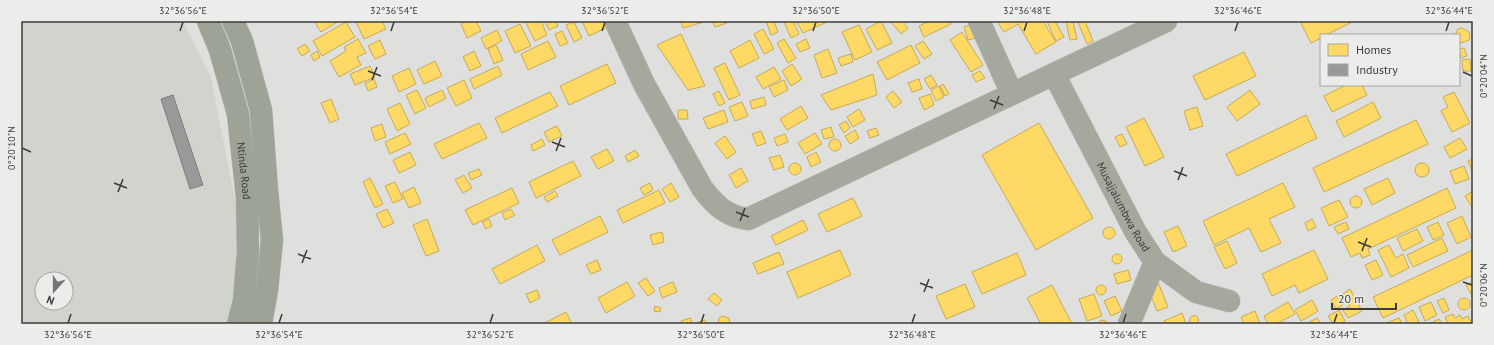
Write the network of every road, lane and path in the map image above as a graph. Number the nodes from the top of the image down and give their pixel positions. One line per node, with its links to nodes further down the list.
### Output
1 (208, 21): 10 (main road, Ntinda Road)
2 (233, 21): 11 (main road, Ntinda Road)
3 (615, 21): 7 (street)
4 (979, 21): 7 (street)
5 (1166, 21): 6 (street)
6 (1054, 74): 7 (street); 8 (street, Musajjalumbwa Road)
7 (1012, 94)
8 (1155, 262): 9 (street, Musajjalumbwa Road); 12 (street)
9 (1230, 301)
10 (238, 324)
11 (261, 324)
12 (1129, 324)

